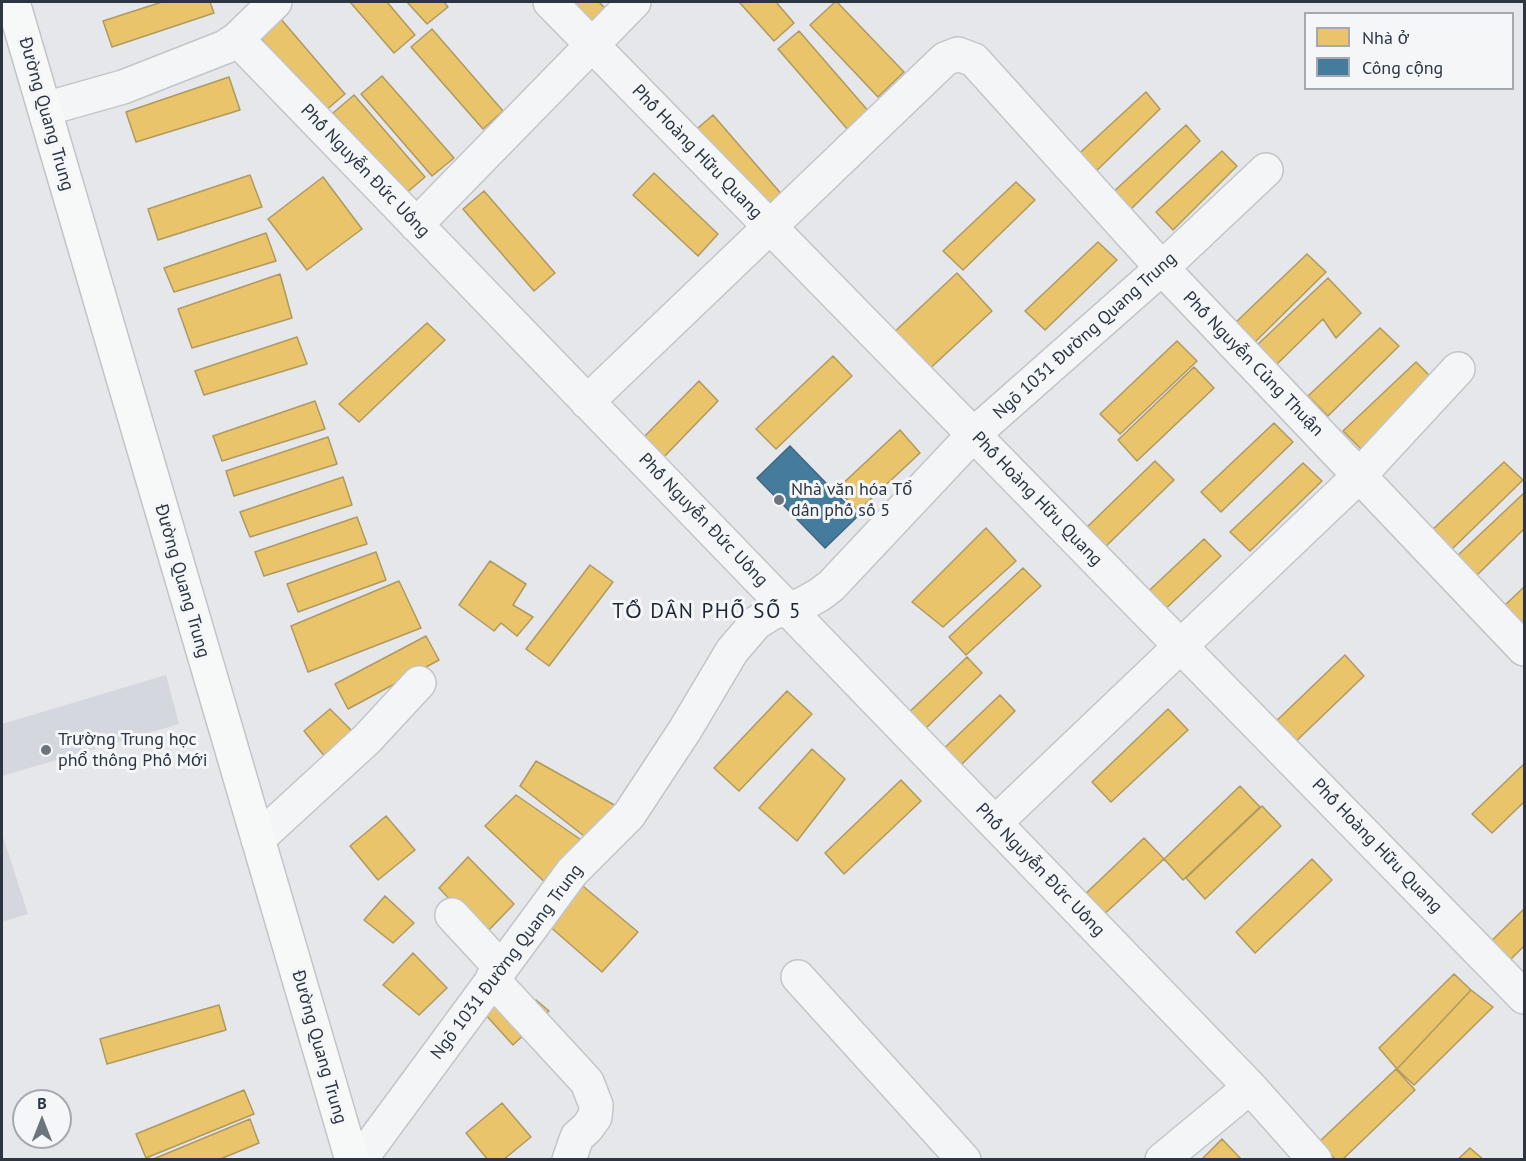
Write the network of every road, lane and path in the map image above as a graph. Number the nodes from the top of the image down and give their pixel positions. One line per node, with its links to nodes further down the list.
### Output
1 (13, 2): 7 (main road, Đường Quang Trung)
2 (275, 2): 5 (street)
3 (550, 2): 6 (street, Phố Hoàng Hữu Quang)
4 (634, 2): 6 (street)
5 (237, 39): 7 (street); 9 (street, Phố Nguyễn Đức Uông)
6 (592, 44): 9 (street); 10 (street, Phố Hoàng Hữu Quang)
7 (45, 109): 21 (main road, Đường Quang Trung)
8 (1266, 170): 11 (street, Ngõ 1031 Đường Quang Trung)
9 (417, 225): 13 (street, Phố Nguyễn Đức Uông)
10 (770, 226): 11 (street, Phố Nguyễn Củng Thuận); 13 (street); 14 (street, Phố Hoàng Hữu Quang)
11 (1162, 268): 14 (street, Ngõ 1031 Đường Quang Trung); 15 (street, Phố Nguyễn Củng Thuận)
12 (1458, 369): 15 (street)
13 (587, 402): 16 (street, Phố Nguyễn Đức Uông)
14 (974, 434): 16 (street, Ngõ 1031 Đường Quang Trung); 17 (street, Phố Hoàng Hữu Quang)
15 (1359, 476): 17 (street); 18 (street, Phố Nguyễn Củng Thuận)
16 (790, 609): 20 (street, Phố Nguyễn Đức Uông); 23 (street, Ngõ 1031 Đường Quang Trung)
17 (1180, 645): 20 (street); 25 (street, Phố Hoàng Hữu Quang)
18 (1524, 649)
19 (419, 683): 21 (street)
20 (995, 823): 26 (street, Phố Nguyễn Đức Uông)
21 (258, 839): 27 (main road, Đường Quang Trung)
22 (452, 915): 23 (street)
23 (497, 974): 28 (street, Ngõ 1031 Đường Quang Trung); 29 (street)
24 (798, 977): 30 (street)
25 (1524, 997)
26 (1250, 1087): 31 (street); 32 (street, Phố Nguyễn Đức Uông)
27 (351, 1160)
28 (360, 1160)
29 (569, 1160)
30 (964, 1160)
31 (1162, 1160)
32 (1315, 1160)

